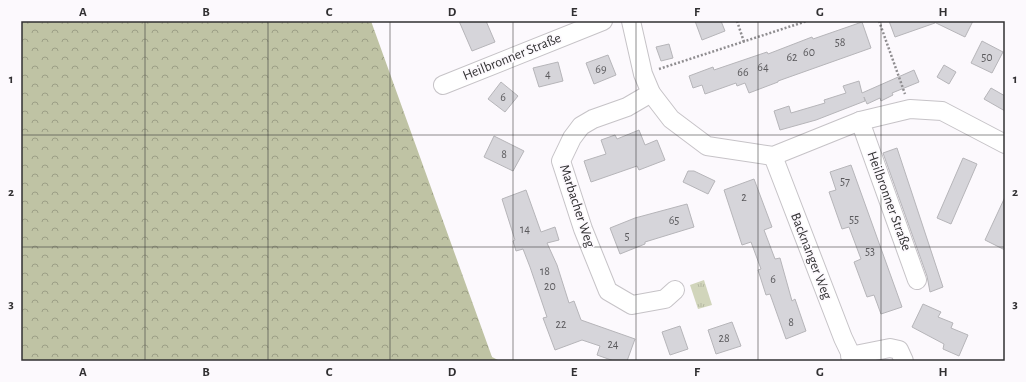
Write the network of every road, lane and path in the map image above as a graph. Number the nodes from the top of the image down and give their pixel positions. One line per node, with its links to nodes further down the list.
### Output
1 (603, 21): 8 (street, Heilbronner Straße)
2 (631, 21): 7 (street)
3 (737, 21): 6 (path)
4 (807, 21): 6 (path)
5 (879, 21): 10 (path)
6 (744, 42): 7 (path)
7 (643, 74): 9 (street)
8 (443, 85)
9 (651, 93): 13 (street); 15 (street, Marbacher Weg)
10 (910, 110): 11 (street); 12 (street)
11 (860, 122): 13 (street); 14 (street, Heilbronner Straße)
12 (1005, 144)
13 (773, 156): 16 (street, Backnanger Weg)
14 (917, 280)
15 (675, 290)
16 (852, 358): 17 (street, Backnanger Weg)
17 (904, 361)

